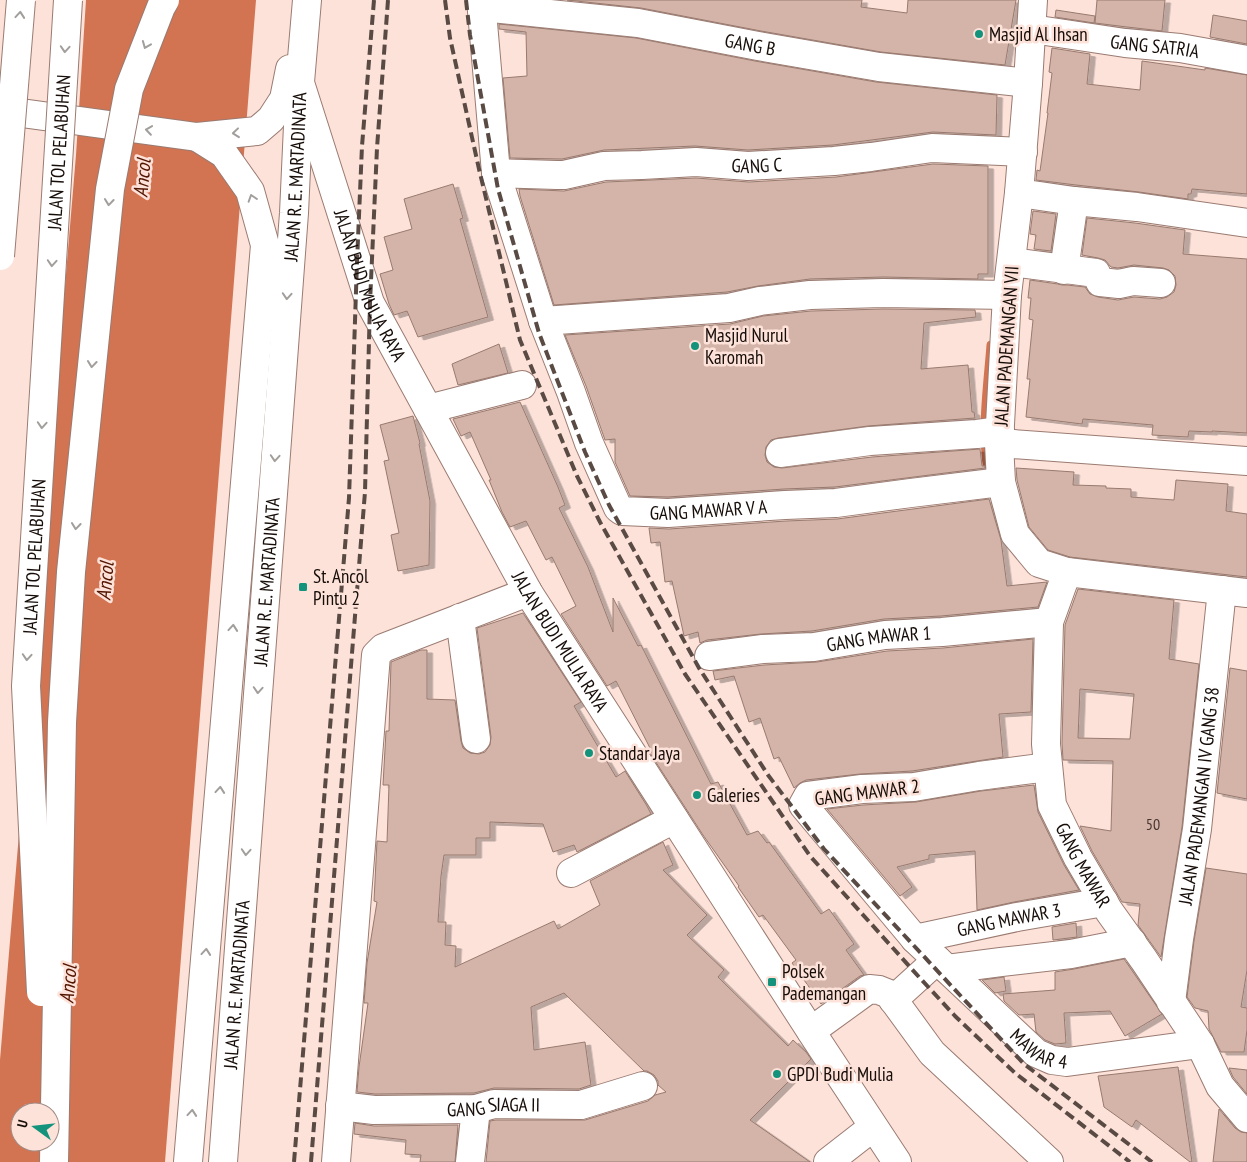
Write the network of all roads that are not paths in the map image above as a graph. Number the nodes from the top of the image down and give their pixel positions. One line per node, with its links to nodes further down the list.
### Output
1 (21, 0): 18 (main road, one-way to 1, bridge)
2 (68, 0): 49 (main road, JALAN TOL PELABUHAN, one-way to 49, bridge)
3 (165, 0): 54 (main road, one-way to 54, bridge)
4 (306, 0): 9 (main road, JALAN R. E. MARTADINATA); 12 (main road, JALAN R. E. MARTADINATA, one-way to 12)
5 (1033, 0): 7 (main road, JALAN PADEMANGAN VII)
6 (482, 4): 10 (main road, GANG B); 14 (main road)
7 (1032, 29): 8 (main road, GANG SATRIA); 10 (main road, JALAN PADEMANGAN VII)
8 (1247, 60)
9 (300, 82): 25 (main road, JALAN BUDI MULIA RAYA); 56 (main road, JALAN R. E. MARTADINATA, one-way to 56)
10 (1018, 82): 13 (main road, JALAN PADEMANGAN VII)
11 (8, 109): 12 (main road, JALAN R. E. MARTADINATA, one-way to 11, bridge)
12 (197, 137): 55 (main road, JALAN R. E. MARTADINATA, one-way to 12)
13 (1013, 152): 14 (main road, GANG C); 15 (main road, JALAN PADEMANGAN VII)
14 (496, 173): 23 (main road)
15 (1019, 193): 16 (main road); 19 (main road, JALAN PADEMANGAN VII)
16 (1074, 201): 17 (main road); 20 (main road)
17 (1247, 223)
18 (0, 256)
19 (1012, 262): 20 (main road); 22 (main road, JALAN PADEMANGAN VII)
20 (1064, 270): 21 (main road)
21 (1161, 283)
22 (997, 294): 23 (main road); 26 (main road, JALAN PADEMANGAN VII)
23 (543, 321): 29 (main road, GANG MAWAR V A)
24 (522, 385): 25 (main road)
25 (428, 409): 31 (main road, JALAN BUDI MULIA RAYA)
26 (993, 435): 27 (main road); 28 (main road, JALAN PADEMANGAN VII); 29 (main road)
27 (780, 453)
28 (1247, 461)
29 (994, 482): 30 (main road)
30 (1067, 572): 32 (main road); 34 (main road, GANG MAWAR)
31 (528, 592): 33 (main road); 38 (main road, JALAN BUDI MULIA RAYA)
32 (1235, 592): 45 (main road, JALAN PADEMANGAN IV GANG 38)
33 (460, 618): 36 (main road); 50 (main road)
34 (1049, 622): 35 (main road, GANG MAWAR 1); 37 (main road, GANG MAWAR)
35 (709, 656)
36 (476, 739)
37 (1048, 767): 40 (main road, GANG MAWAR); 41 (main road, GANG MAWAR 2)
38 (674, 819): 39 (main road); 46 (main road, JALAN BUDI MULIA RAYA)
39 (571, 873)
40 (1104, 902): 41 (main road, GANG MAWAR 3); 42 (main road, GANG MAWAR)
41 (915, 939): 43 (main road, MAWAR 4)
42 (1132, 942): 43 (main road); 45 (main road, GANG MAWAR)
43 (942, 965): 44 (main road); 47 (main road, MAWAR 4)
44 (893, 1000): 46 (main road); 61 (main road)
45 (1171, 1002): 47 (main road, GANG MAWAR)
46 (811, 1031): 53 (main road, JALAN BUDI MULIA RAYA)
47 (1200, 1044): 52 (main road, GANG MAWAR)
48 (643, 1086): 51 (main road, GANG SIAGA II)
49 (47, 1102)
50 (340, 1106): 51 (main road, GANG SIAGA II); 57 (main road)
51 (476, 1110): 58 (main road)
52 (1247, 1118)
53 (873, 1126): 59 (main road); 60 (main road, JALAN BUDI MULIA RAYA)
54 (54, 1162)
55 (188, 1162)
56 (223, 1162)
57 (336, 1162)
58 (470, 1162)
59 (828, 1162)
60 (897, 1162)
61 (1049, 1162)

